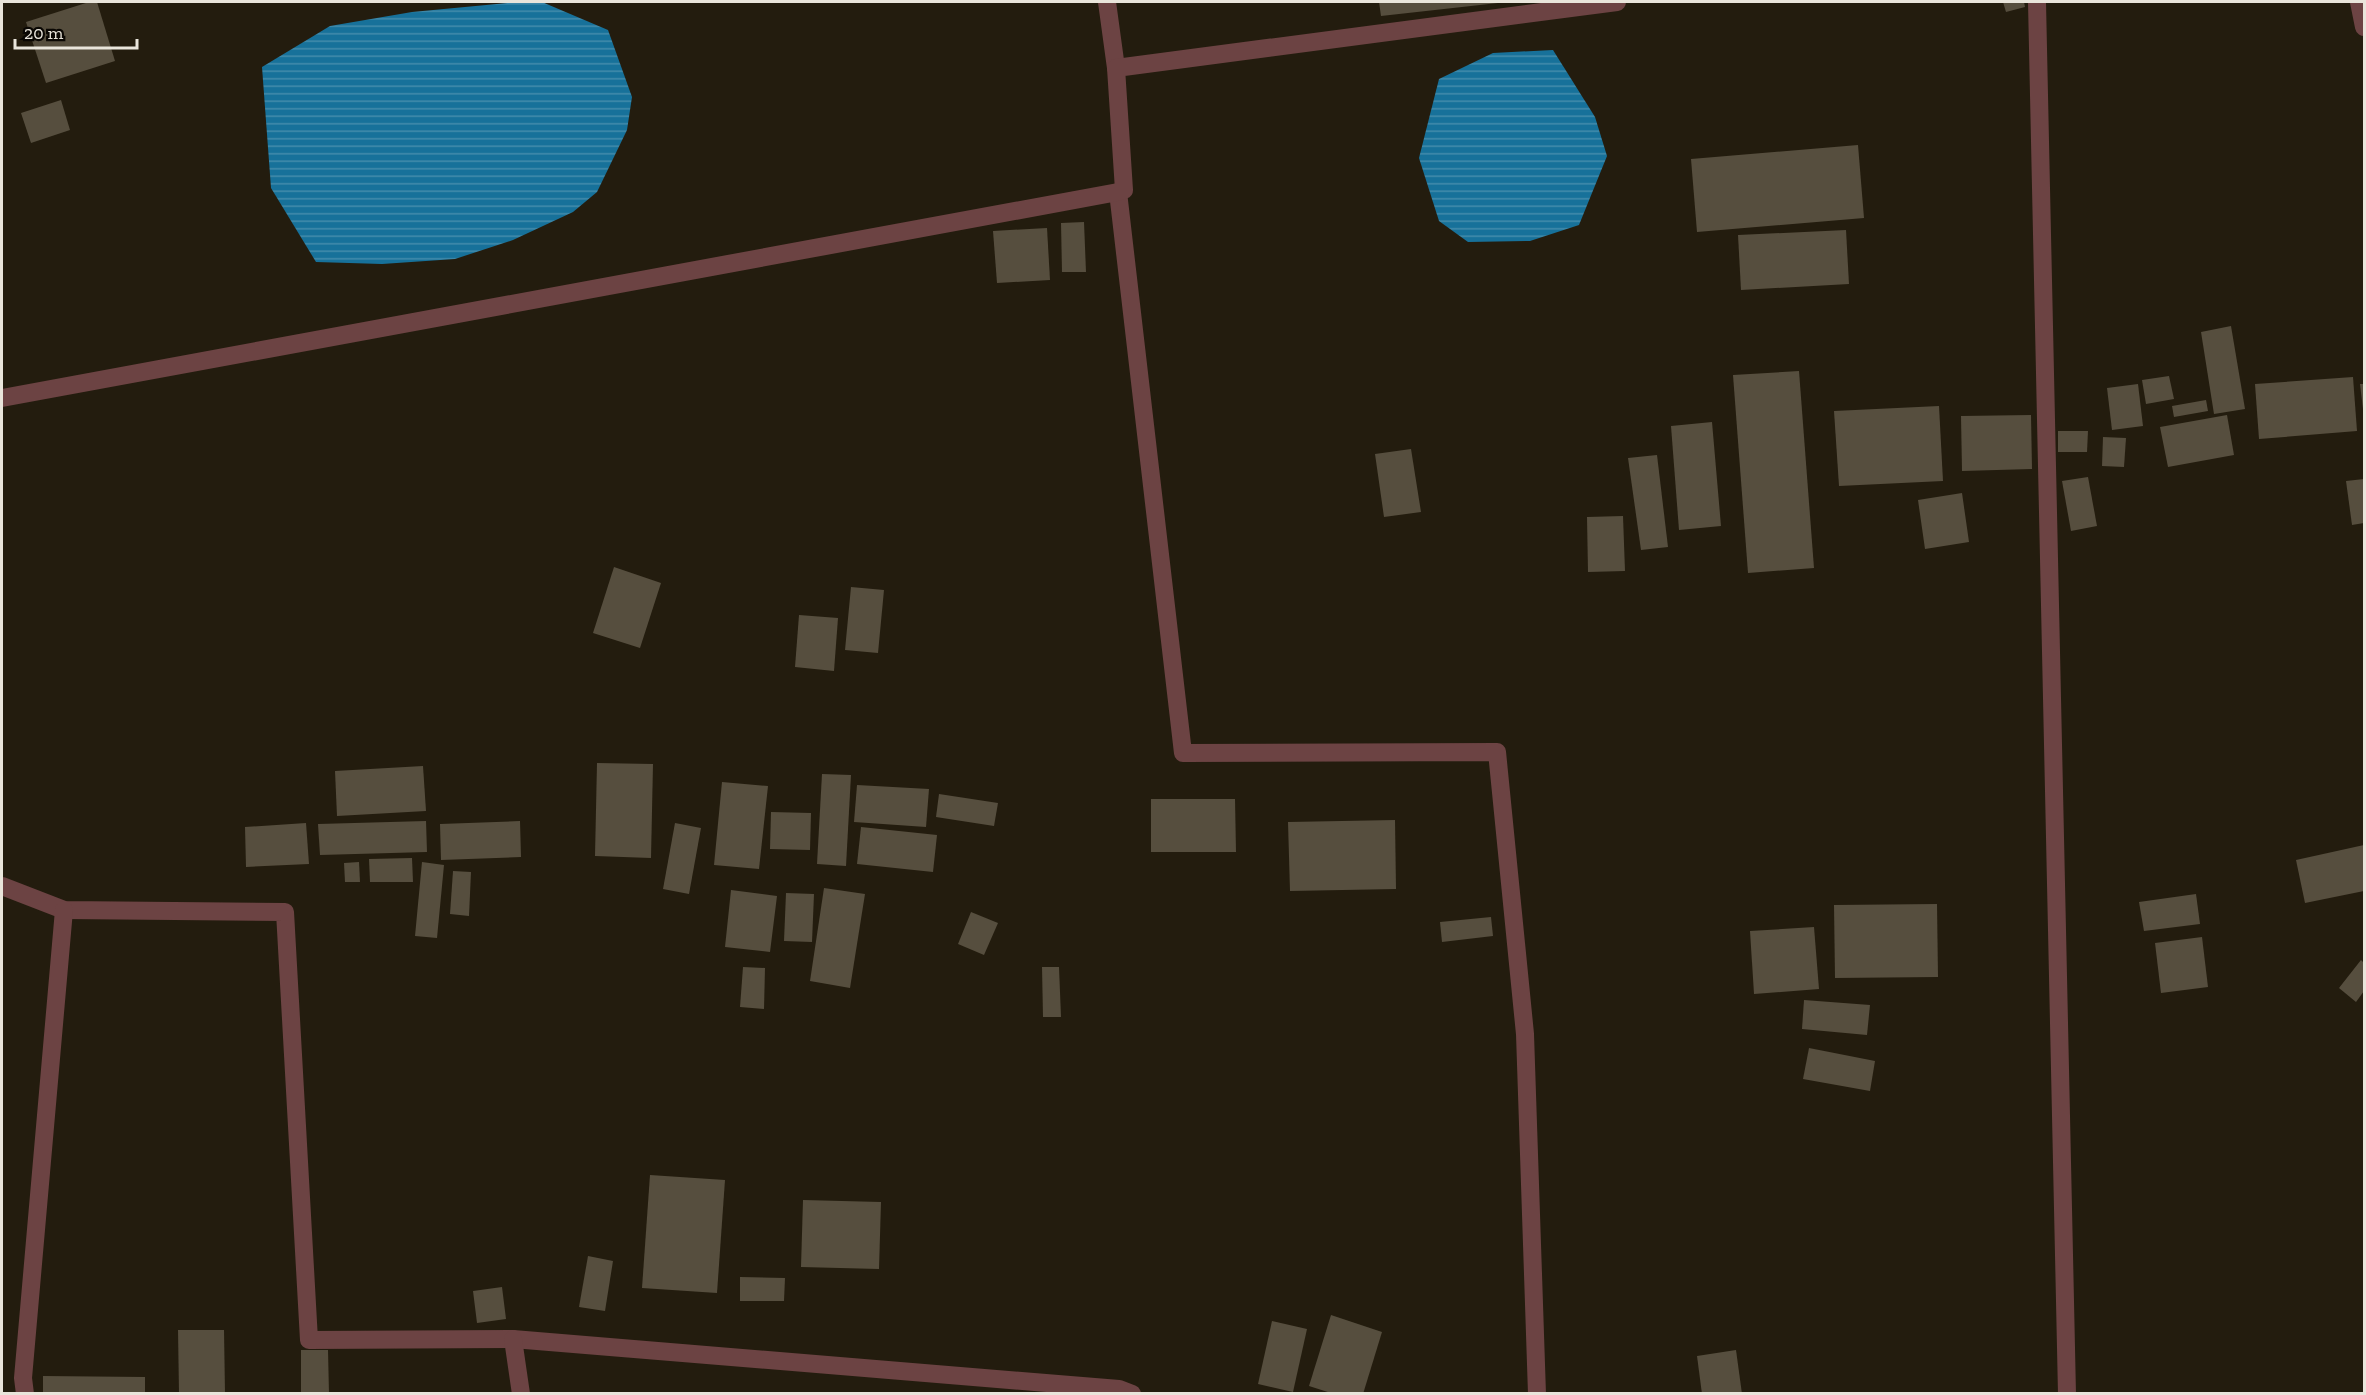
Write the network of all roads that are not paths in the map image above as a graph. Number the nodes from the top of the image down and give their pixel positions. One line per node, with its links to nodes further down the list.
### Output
1 (1107, 2): 6 (street)
2 (1617, 2): 6 (street)
3 (2037, 2): 16 (street)
4 (2359, 2): 5 (street)
5 (2364, 27)
6 (1116, 68): 7 (street)
7 (1118, 192): 8 (street); 15 (street)
8 (2, 398)
9 (2, 886): 10 (street)
10 (64, 910): 11 (street); 12 (street)
11 (513, 1340): 13 (street); 14 (street)
12 (25, 1394)
13 (521, 1394)
14 (1132, 1394)
15 (1537, 1394)
16 (2067, 1394)

